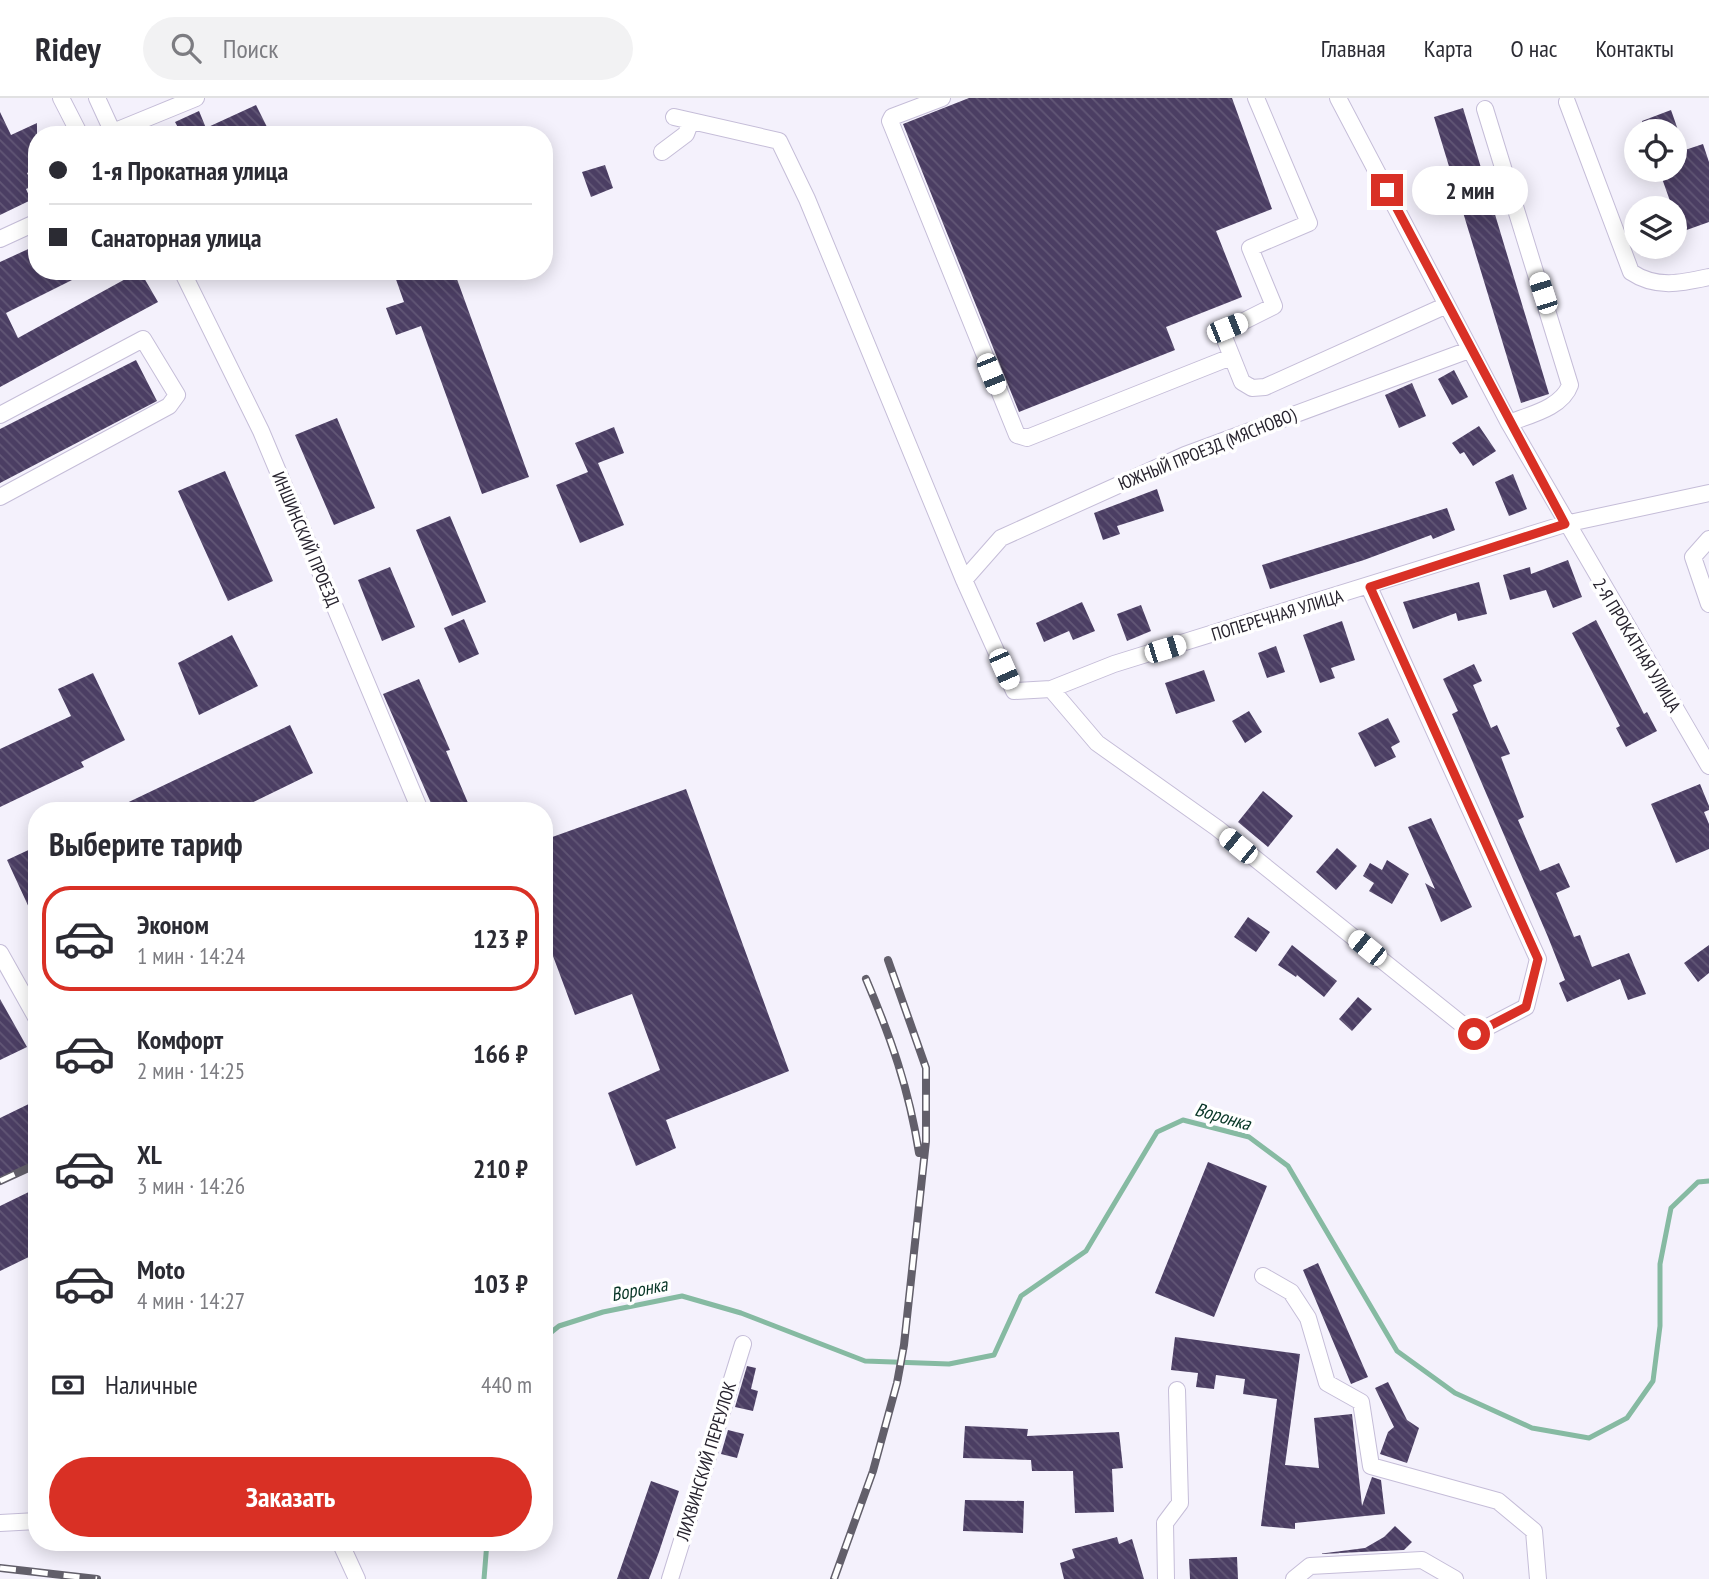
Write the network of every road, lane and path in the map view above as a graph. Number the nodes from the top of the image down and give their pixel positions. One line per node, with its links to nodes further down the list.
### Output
1 (61, 98): 11 (street)
2 (97, 98): 12 (street)
3 (196, 98): 13 (street)
4 (942, 98): 21 (street)
5 (1256, 98): 21 (street)
6 (1338, 98): 19 (street, 2-Я ПРОКАТНАЯ УЛИЦА)
7 (1567, 102): 17 (street)
8 (1485, 109): 23 (street)
9 (674, 117): 10 (street)
10 (691, 121): 14 (street); 28 (street)
11 (75, 126)
12 (111, 126)
13 (130, 126)
14 (662, 152)
15 (28, 226): 16 (street)
16 (0, 239)
17 (1709, 277)
18 (186, 280): 33 (street, ИНШИНСКИЙ ПРОЕЗД)
19 (1447, 305): 20 (street, 2-Я ПРОКАТНАЯ УЛИЦА); 21 (street)
20 (1469, 350): 23 (street, 2-Я ПРОКАТНАЯ УЛИЦА); 28 (street, ЮЖНЫЙ ПРОЕЗД (МЯСНОВО))
21 (1231, 357)
22 (0, 415): 25 (street)
23 (1509, 423): 26 (street, 2-Я ПРОКАТНАЯ УЛИЦА)
24 (1709, 493): 26 (street, ПОПЕРЕЧНАЯ УЛИЦА)
25 (0, 497)
26 (1565, 524): 29 (street, ПОПЕРЕЧНАЯ УЛИЦА); 32 (street, 2-Я ПРОКАТНАЯ УЛИЦА)
27 (1709, 539): 30 (street)
28 (964, 580): 31 (street, ПОПЕРЕЧНАЯ УЛИЦА)
29 (1370, 587): 31 (street, ПОПЕРЕЧНАЯ УЛИЦА); 31 (street)
30 (1709, 604)
31 (1051, 689)
32 (1709, 766)
33 (417, 802)
34 (0, 953): 35 (street)
35 (28, 1003)
36 (1263, 1276): 47 (street)
37 (743, 1344): 43 (street, ЛИХВИНСКИЙ ПЕРЕУЛОК)
38 (1177, 1390): 44 (street)
39 (28, 1521): 40 (street)
40 (0, 1523)
41 (344, 1551): 42 (street)
42 (357, 1579)
43 (670, 1579)
44 (1166, 1579)
45 (1294, 1579): 46 (street)
46 (1455, 1579)
47 (1538, 1579)

